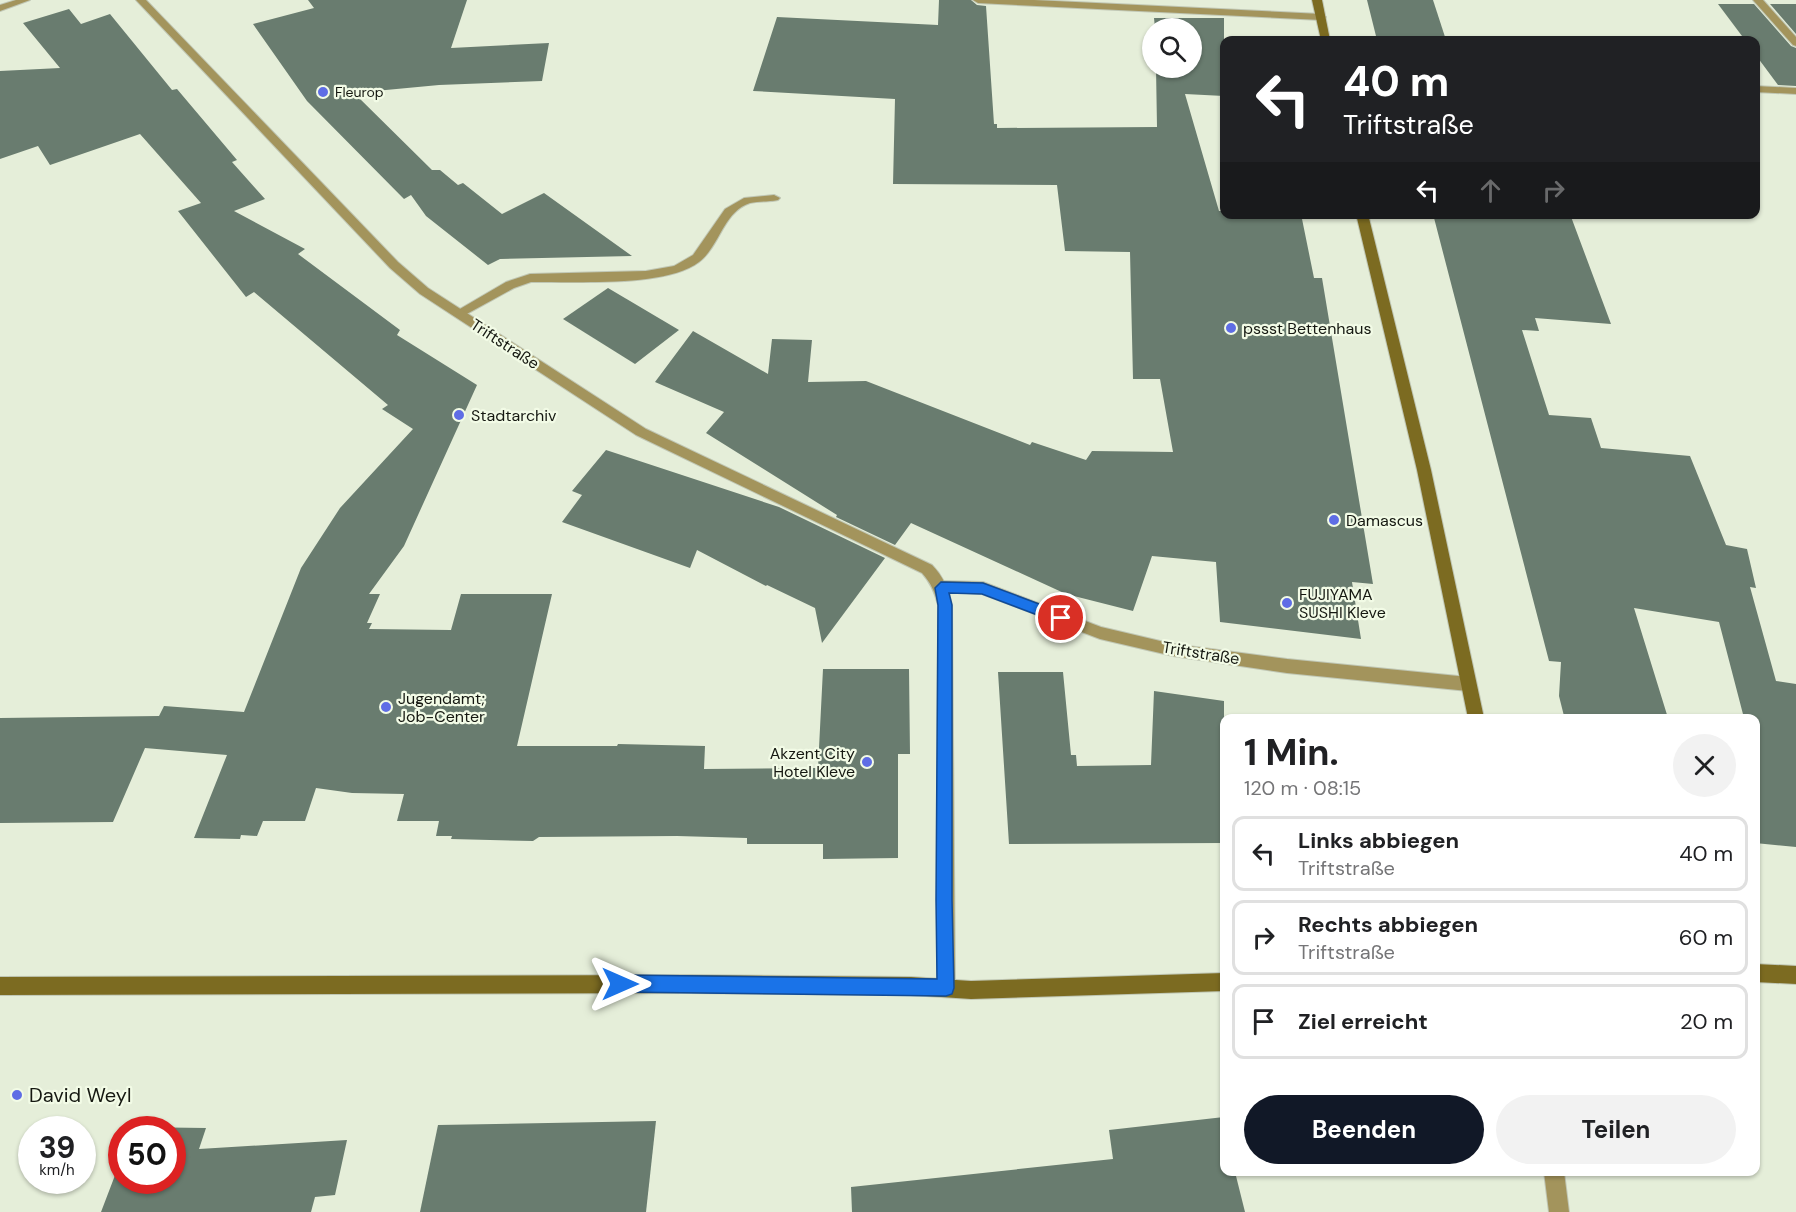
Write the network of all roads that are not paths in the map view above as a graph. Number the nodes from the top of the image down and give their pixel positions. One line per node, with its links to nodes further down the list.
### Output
1 (25, 0): 6 (street)
2 (141, 0): 14 (street, Triftstraße)
3 (978, 0): 7 (street)
4 (1317, 0): 7 (main road)
5 (1758, 0): 9 (street)
6 (0, 8)
7 (1321, 17): 8 (main road)
8 (1325, 36)
9 (1796, 43)
10 (1760, 89): 11 (street)
11 (1796, 91)
12 (774, 198): 14 (street)
13 (1363, 219): 16 (main road)
14 (459, 313): 15 (street, Triftstraße)
15 (941, 588): 16 (street, Triftstraße); 22 (street)
16 (1468, 684): 17 (main road)
17 (1475, 714)
18 (1760, 973): 19 (main road)
19 (1796, 975)
20 (1220, 982): 22 (main road)
21 (0, 986): 22 (main road)
22 (946, 988)
23 (1554, 1176): 24 (street)
24 (1559, 1212)

